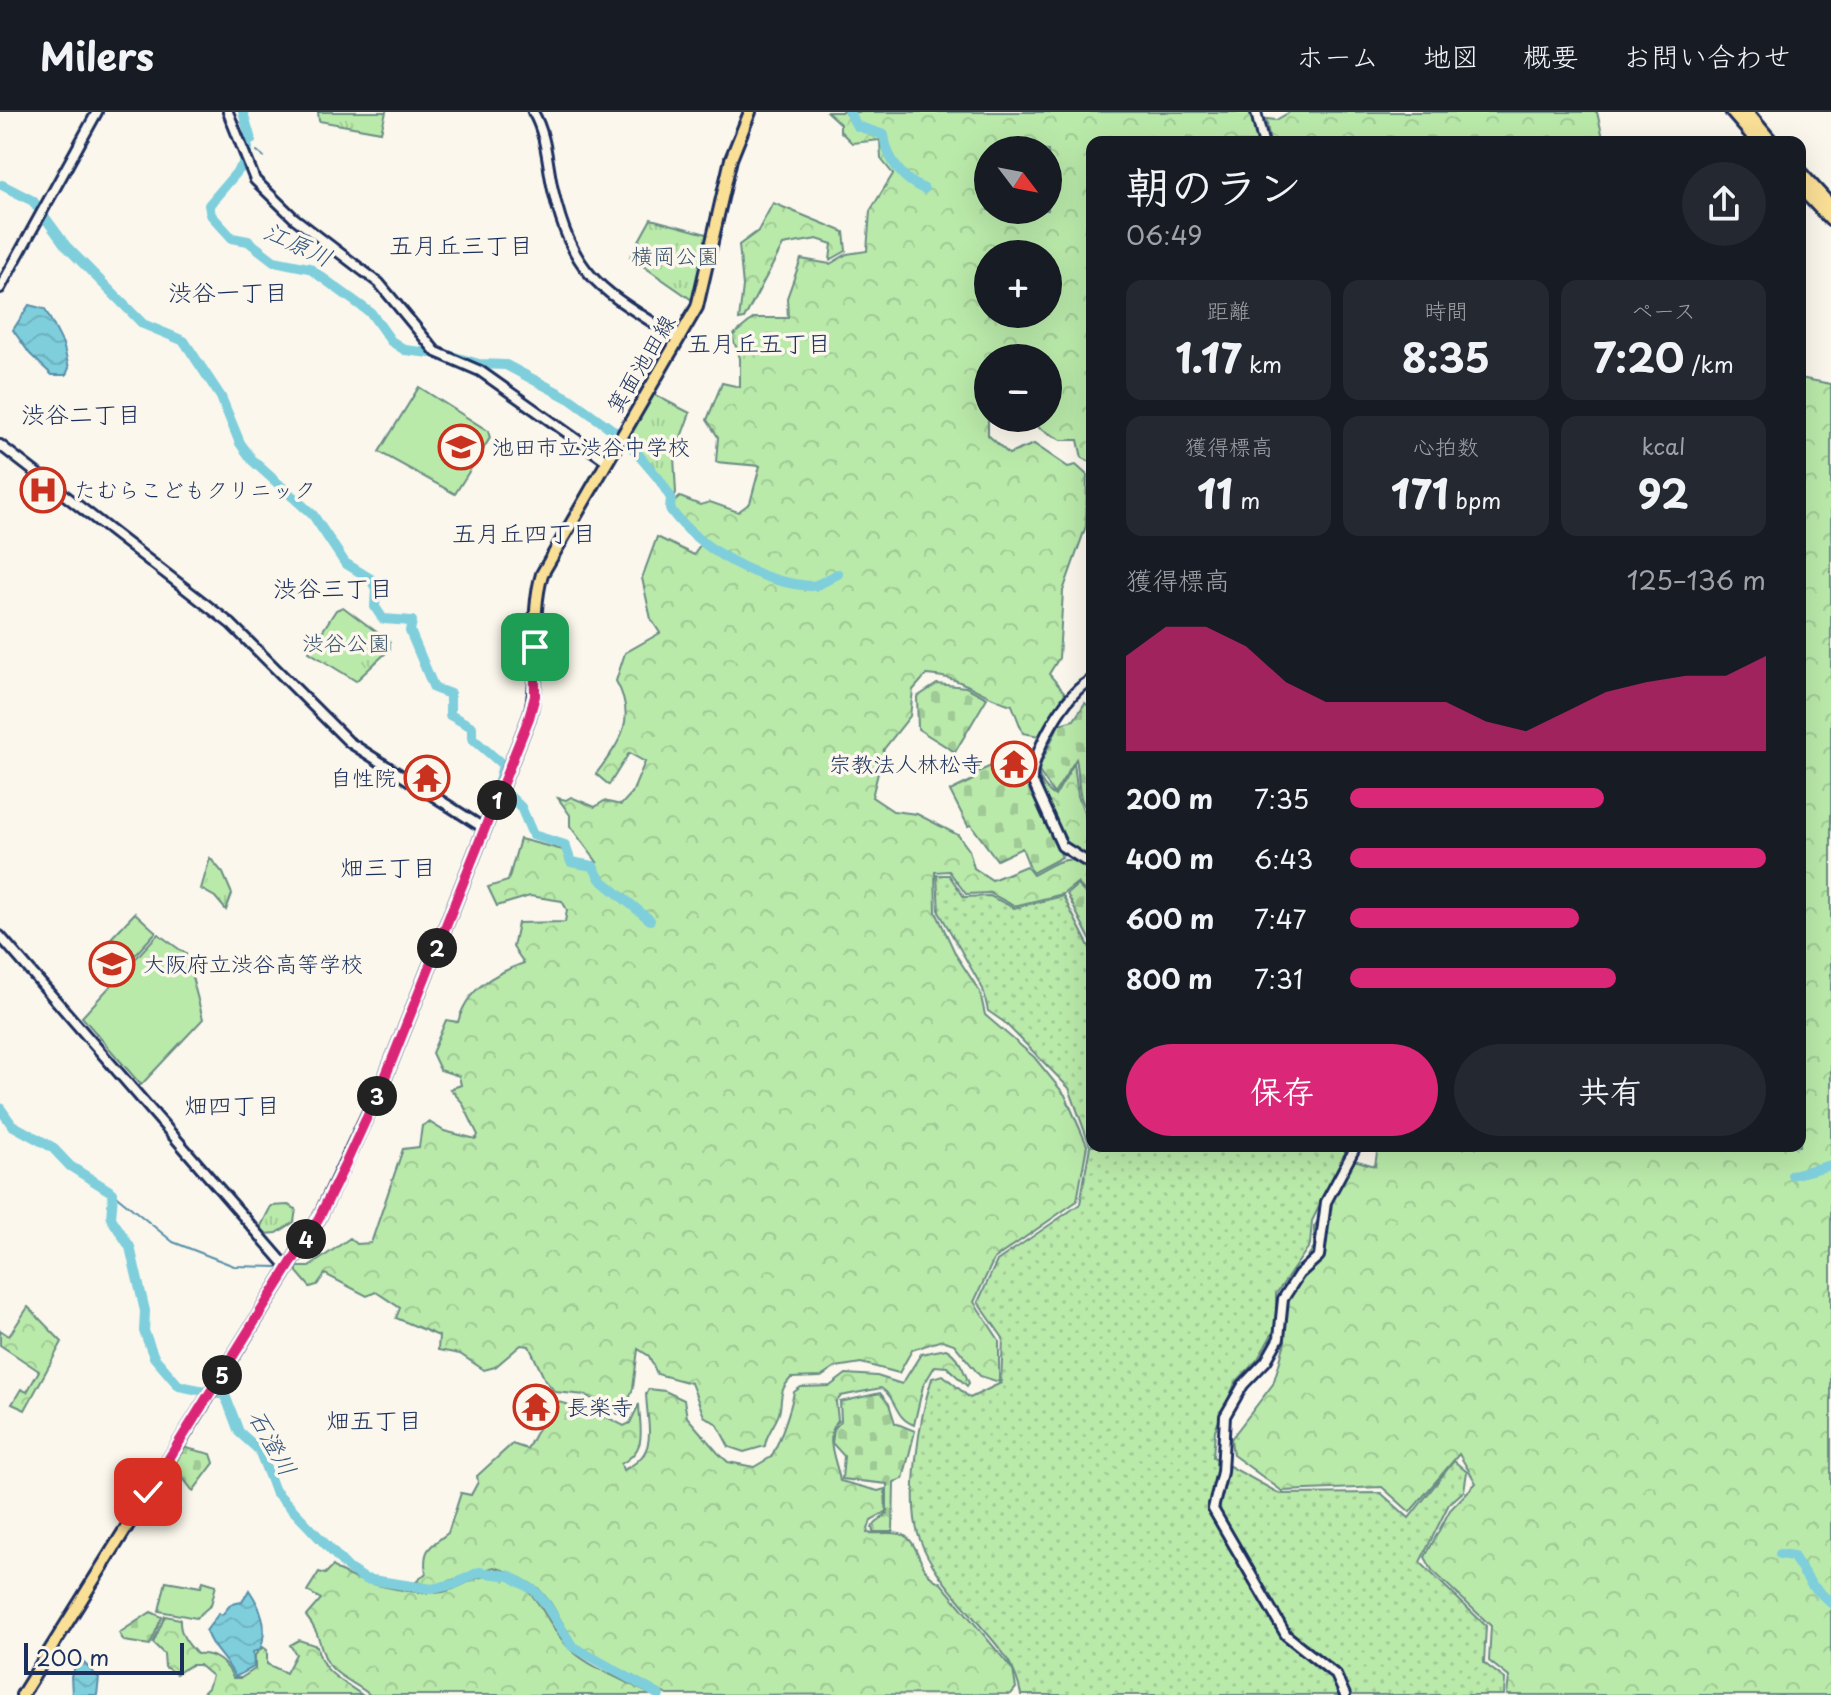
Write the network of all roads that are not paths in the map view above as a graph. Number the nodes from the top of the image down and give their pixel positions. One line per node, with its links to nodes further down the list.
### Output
1 (97, 112): 17 (street)
2 (228, 112): 20 (street)
3 (533, 112): 18 (street)
4 (750, 112): 18 (main road, 箕面池田線)
5 (1256, 112): 9 (street)
6 (1732, 112): 10 (highway)
7 (1743, 112): 11 (highway); 12 (highway)
8 (1752, 112): 13 (highway)
9 (1262, 136)
10 (1753, 136)
11 (1760, 136)
12 (1765, 136)
13 (1773, 136)
14 (1815, 193): 15 (highway); 16 (highway)
15 (1831, 210)
16 (1831, 220)
17 (0, 288)
18 (679, 339): 20 (main road, 箕面池田線)
19 (0, 445): 22 (street)
20 (607, 461): 22 (main road, 箕面池田線)
21 (1086, 685): 23 (street)
22 (485, 829): 26 (main road, 箕面池田線)
23 (1086, 861)
24 (0, 936): 26 (street)
25 (1353, 1152): 28 (street)
26 (288, 1268): 27 (main road, 箕面池田線)
27 (22, 1695)
28 (1345, 1695)

